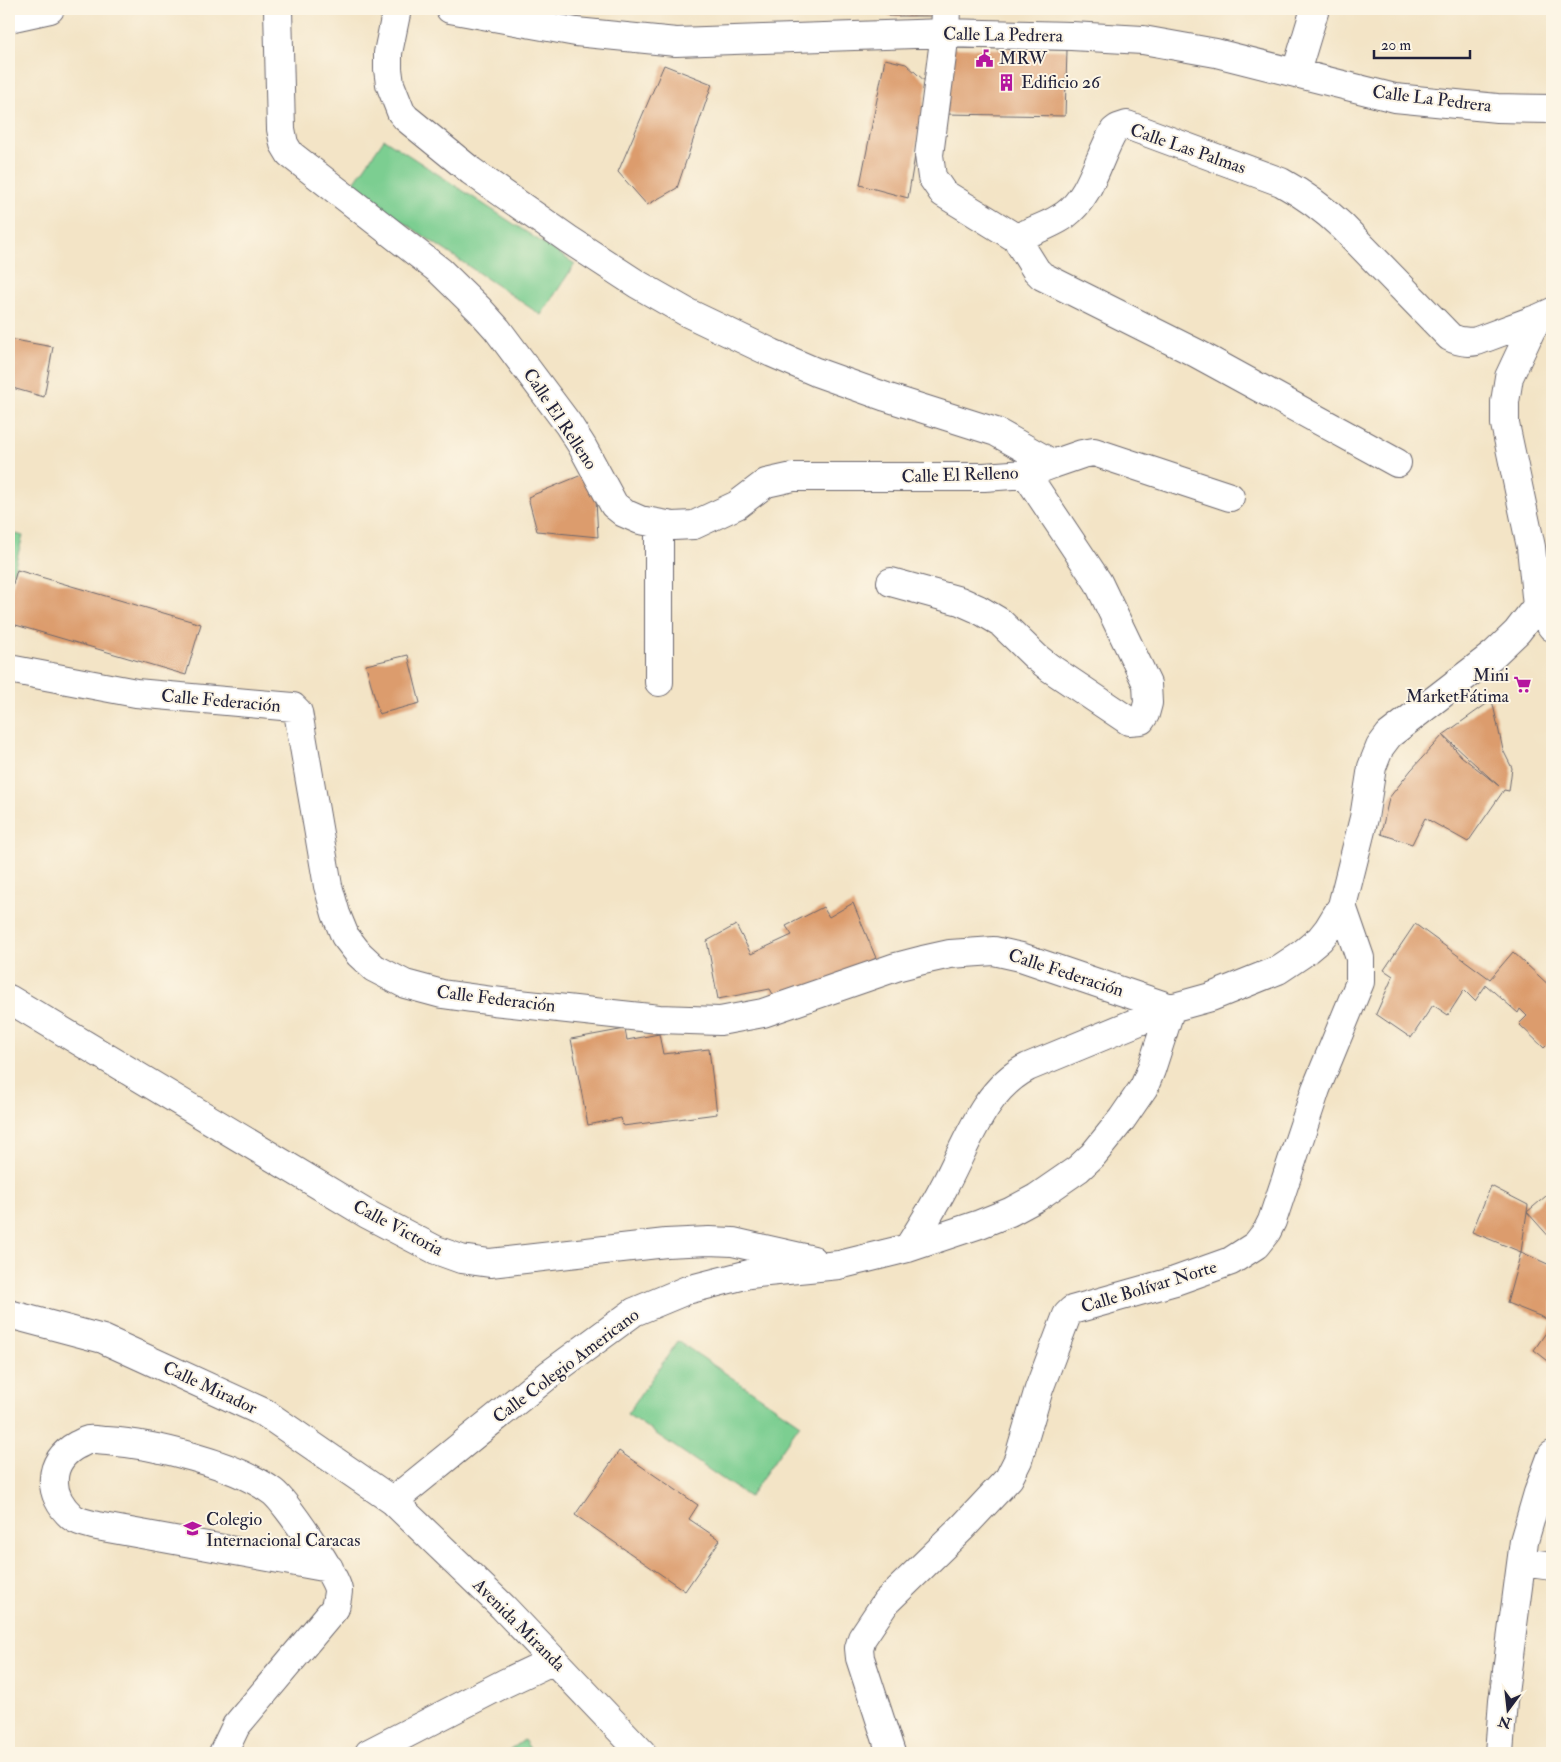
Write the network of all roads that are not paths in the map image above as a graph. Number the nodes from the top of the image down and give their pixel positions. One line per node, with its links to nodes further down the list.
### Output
1 (50, 9): 6 (street)
2 (278, 9): 16 (street, Calle El Relleno)
3 (397, 9): 13 (street)
4 (450, 9): 7 (street, Calle La Pedrera)
5 (1315, 9): 8 (street)
6 (9, 18)
7 (946, 21): 8 (street, Calle La Pedrera); 10 (street)
8 (1296, 72): 9 (street, Calle La Pedrera)
9 (1552, 108)
10 (1016, 238): 11 (street, Calle Las Palmas); 12 (street)
11 (1545, 315): 18 (street)
12 (1397, 463)
13 (1052, 464): 14 (street, Calle El Relleno); 15 (street, Calle El Relleno)
14 (1026, 474): 16 (street, Calle El Relleno); 17 (street)
15 (1230, 496)
16 (658, 524): 20 (street)
17 (891, 582)
18 (1545, 617): 21 (street)
19 (9, 669): 23 (street, Calle Federación)
20 (659, 682)
21 (1342, 906): 23 (street); 36 (street, Calle Bolívar Norte)
22 (9, 999): 25 (street, Calle Victoria)
23 (1171, 1008): 24 (street); 24 (street, Calle Colegio Americano)
24 (908, 1248): 25 (street, Calle Colegio Americano)
25 (839, 1265): 28 (street, Calle Colegio Americano)
26 (9, 1314): 28 (street, Calle Mirador)
27 (1552, 1455): 29 (street)
28 (393, 1501): 32 (street, Avenida Miranda)
29 (1522, 1562): 30 (street); 37 (street)
30 (1552, 1566)
31 (329, 1568): 31 (street); 33 (street)
32 (554, 1660): 34 (street); 35 (street, Avenida Miranda)
33 (223, 1753)
34 (370, 1753)
35 (642, 1753)
36 (891, 1753)
37 (1499, 1753)

